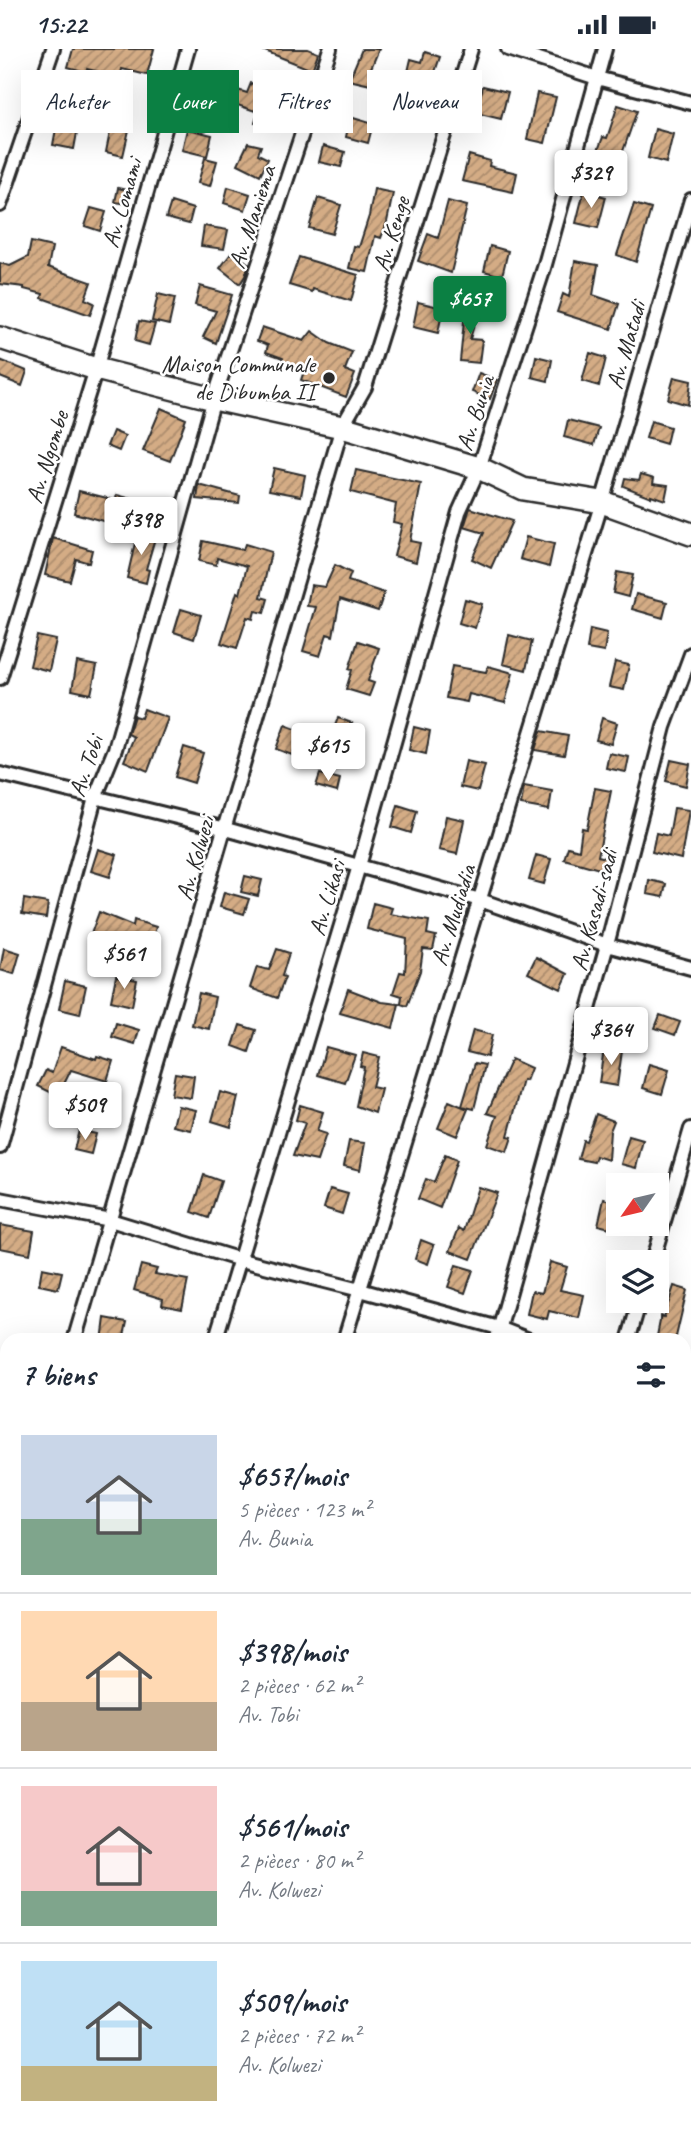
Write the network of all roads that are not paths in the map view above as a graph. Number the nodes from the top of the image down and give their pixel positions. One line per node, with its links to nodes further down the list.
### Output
1 (53, 49): 10 (street)
2 (188, 49): 12 (street, Av. Lomami)
3 (330, 49): 13 (street, Av. Maniema)
4 (471, 49): 14 (street, Av. Kenge)
5 (508, 49): 7 (street)
6 (605, 49): 7 (street, Av. Bunia)
7 (597, 78): 8 (street); 15 (street, Av. Bunia)
8 (691, 103)
9 (691, 200): 16 (street, Av. Matadi)
10 (0, 205)
11 (0, 338): 12 (highway)
12 (96, 369): 13 (highway); 19 (street, Av. Ngombe)
13 (214, 399): 14 (highway); 21 (street, Av. Tobi)
14 (342, 427): 15 (highway); 22 (street, Av. Kolwezi)
15 (479, 468): 16 (highway); 23 (street, Av. Likasi)
16 (602, 502): 17 (highway); 24 (street, Av. Mudiadia)
17 (691, 534)
18 (691, 654): 25 (street, Av. Kasadi-sadi)
19 (0, 678)
20 (0, 774): 21 (street)
21 (95, 798): 22 (street); 28 (street, Av. Tobi)
22 (226, 829): 23 (street); 30 (street, Av. Kolwezi)
23 (359, 866): 24 (street); 32 (street, Av. Likasi)
24 (480, 900): 25 (street); 33 (street, Av. Mudiadia)
25 (607, 945): 26 (street); 39 (street, Av. Kasadi-sadi)
26 (691, 968)
27 (691, 1129): 31 (street)
28 (0, 1147)
29 (0, 1199): 30 (street)
30 (110, 1220): 32 (street); 35 (street, Av. Kolwezi)
31 (656, 1250)
32 (241, 1260): 33 (street); 36 (street, Av. Likasi)
33 (360, 1290): 37 (street, Av. Mudiadia); 38 (street)
34 (636, 1313): 40 (street)
35 (76, 1333)
36 (218, 1333)
37 (347, 1333)
38 (494, 1333)
39 (497, 1333)
40 (630, 1333)

